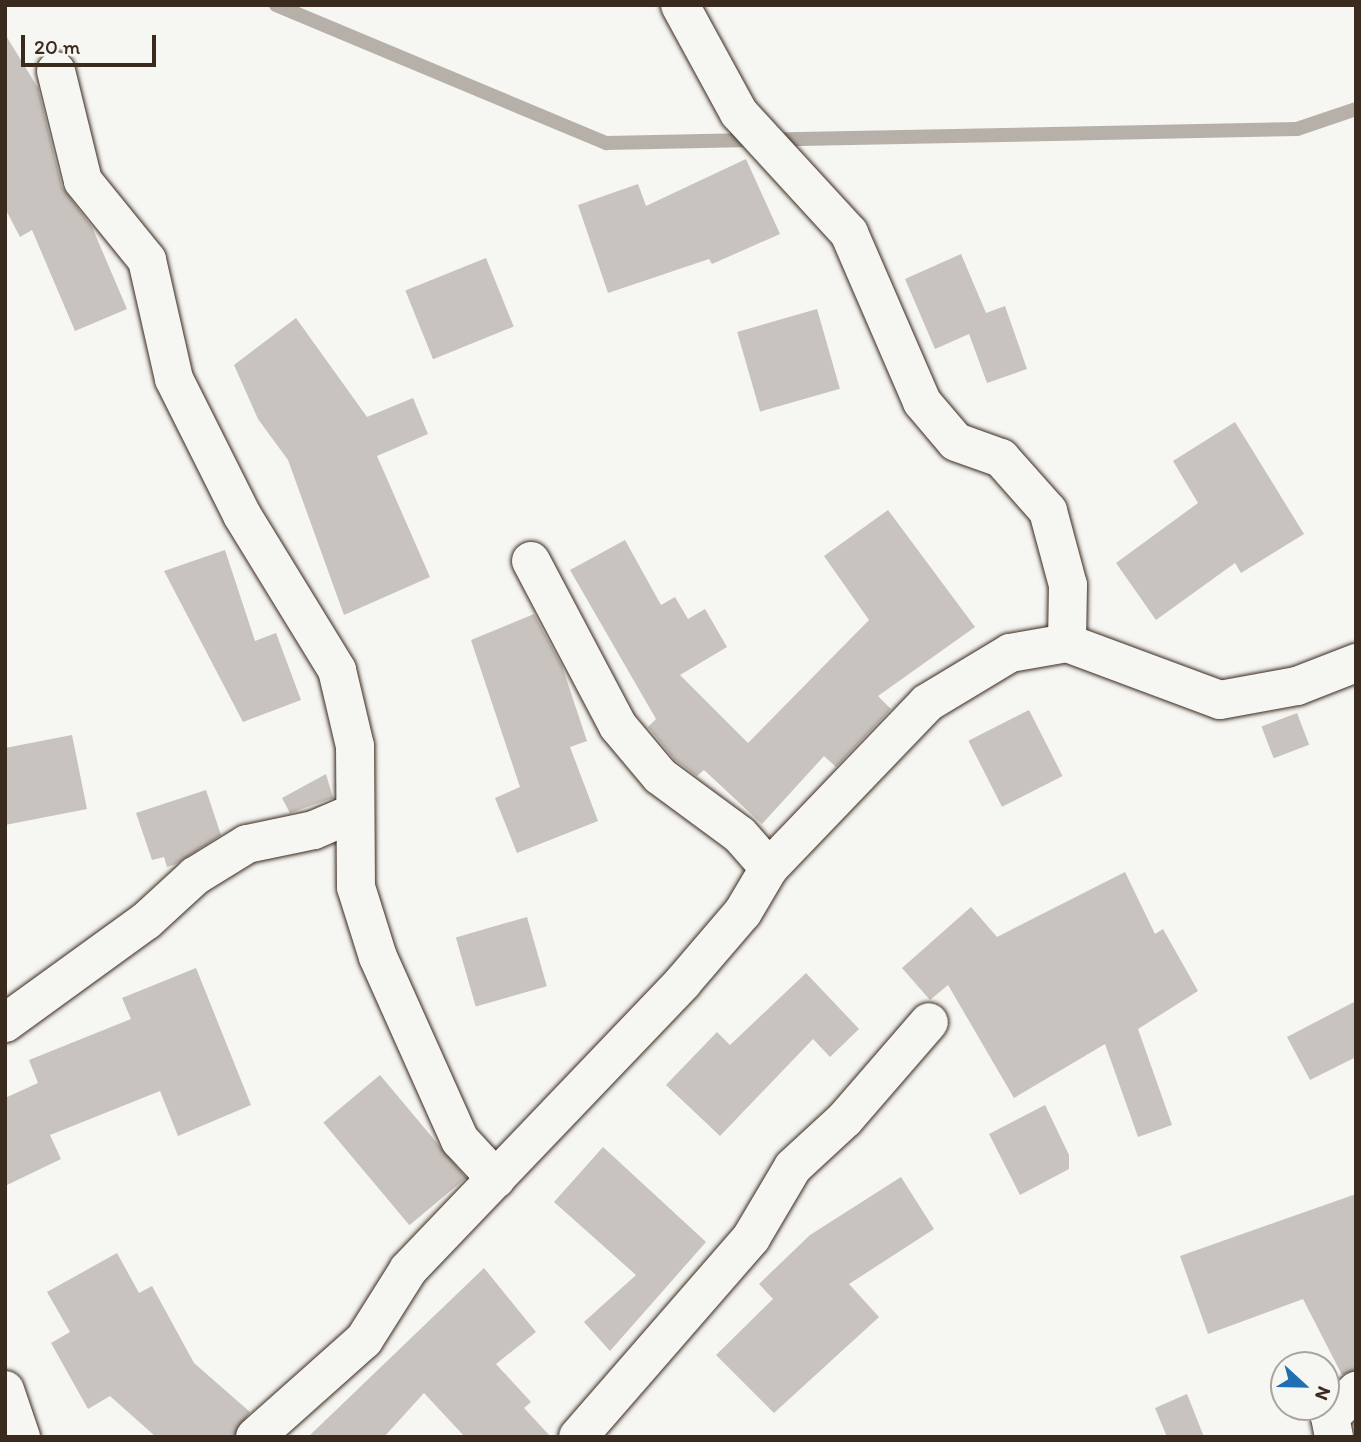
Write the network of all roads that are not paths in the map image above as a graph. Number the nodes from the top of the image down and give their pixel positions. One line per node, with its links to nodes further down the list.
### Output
1 (680, 5): 4 (street)
2 (56, 71): 6 (street)
3 (531, 561): 7 (street)
4 (1067, 643): 5 (street); 7 (street)
5 (1356, 663)
6 (351, 814): 9 (street); 10 (street)
7 (769, 868): 10 (street)
8 (929, 1022): 15 (street)
9 (5, 1023)
10 (496, 1178): 14 (street)
11 (5, 1390): 13 (street)
12 (1356, 1391): 16 (street)
13 (21, 1437)
14 (255, 1437)
15 (578, 1437)
16 (1334, 1437)

